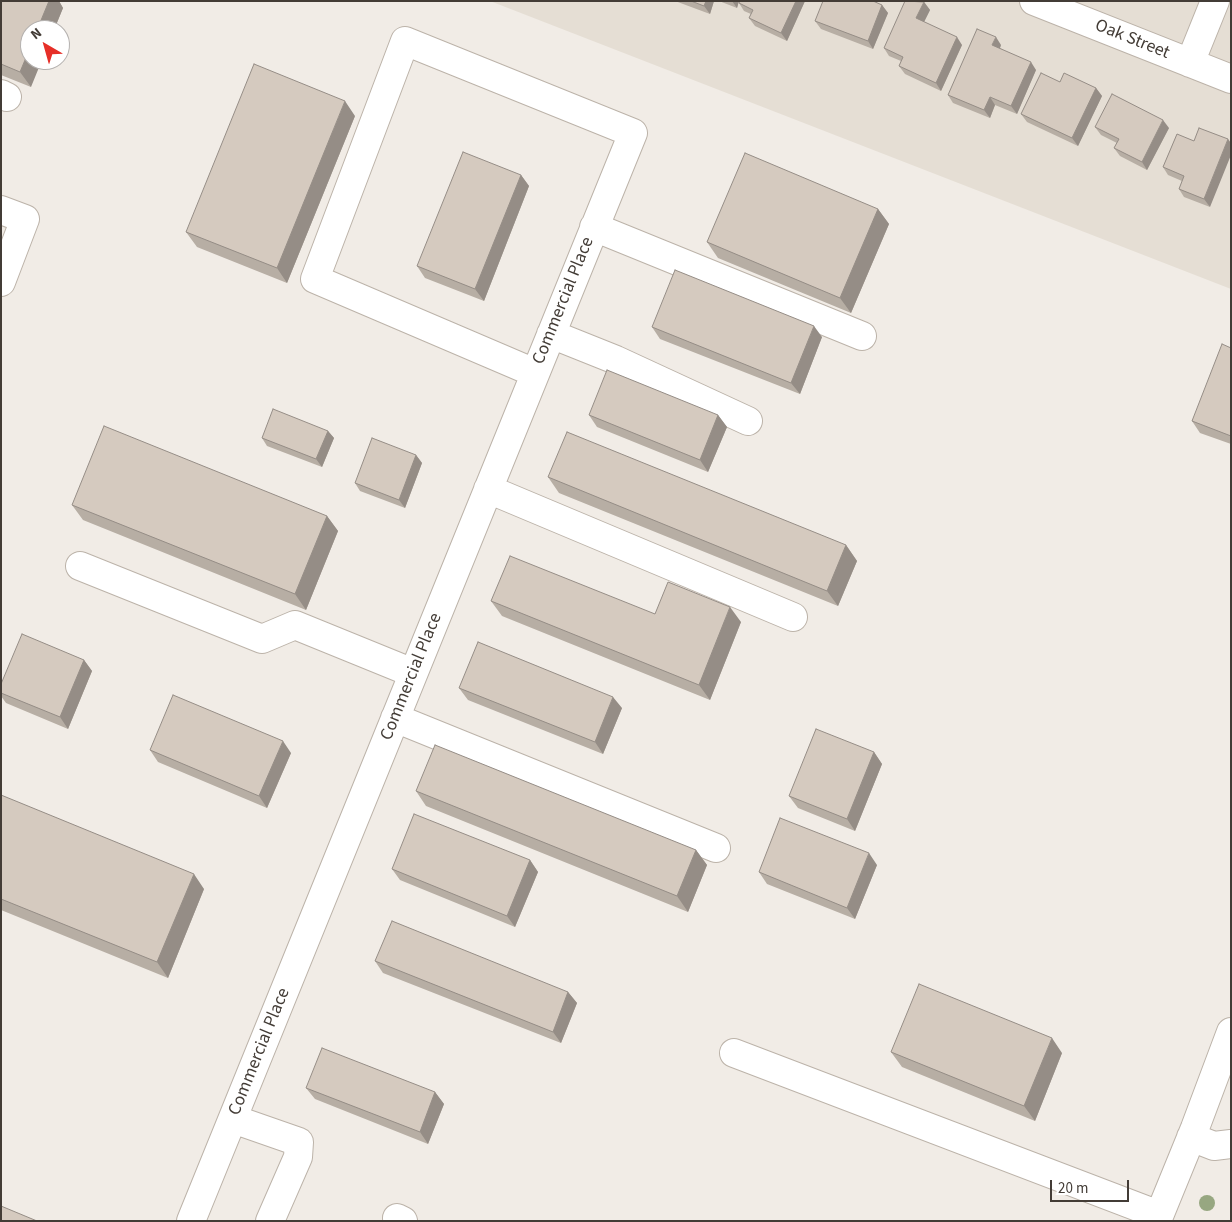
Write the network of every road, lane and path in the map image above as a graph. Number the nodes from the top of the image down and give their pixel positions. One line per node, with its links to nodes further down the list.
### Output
1 (1034, 1): 3 (street, Oak Street)
2 (1214, 1): 3 (street)
3 (1190, 63): 4 (street, Oak Street)
4 (1231, 79)
5 (1, 210): 7 (street)
6 (594, 227): 8 (street, Commercial Place); 9 (street); 10 (street, Commercial Place)
7 (1, 282)
8 (551, 334): 10 (street, Commercial Place); 11 (street)
9 (862, 336)
10 (535, 373): 12 (street, Commercial Place)
11 (748, 421)
12 (488, 489): 14 (street); 15 (street, Commercial Place)
13 (80, 566): 15 (street)
14 (794, 617)
15 (414, 674): 16 (street, Commercial Place)
16 (395, 718): 17 (street); 20 (street, Commercial Place)
17 (716, 848)
18 (1231, 1032): 21 (street)
19 (734, 1053): 23 (street)
20 (233, 1118): 24 (street, Commercial Place); 25 (street)
21 (1191, 1137): 22 (street); 23 (street)
22 (1231, 1144)
23 (1158, 1218)
24 (192, 1221)
25 (270, 1221)

